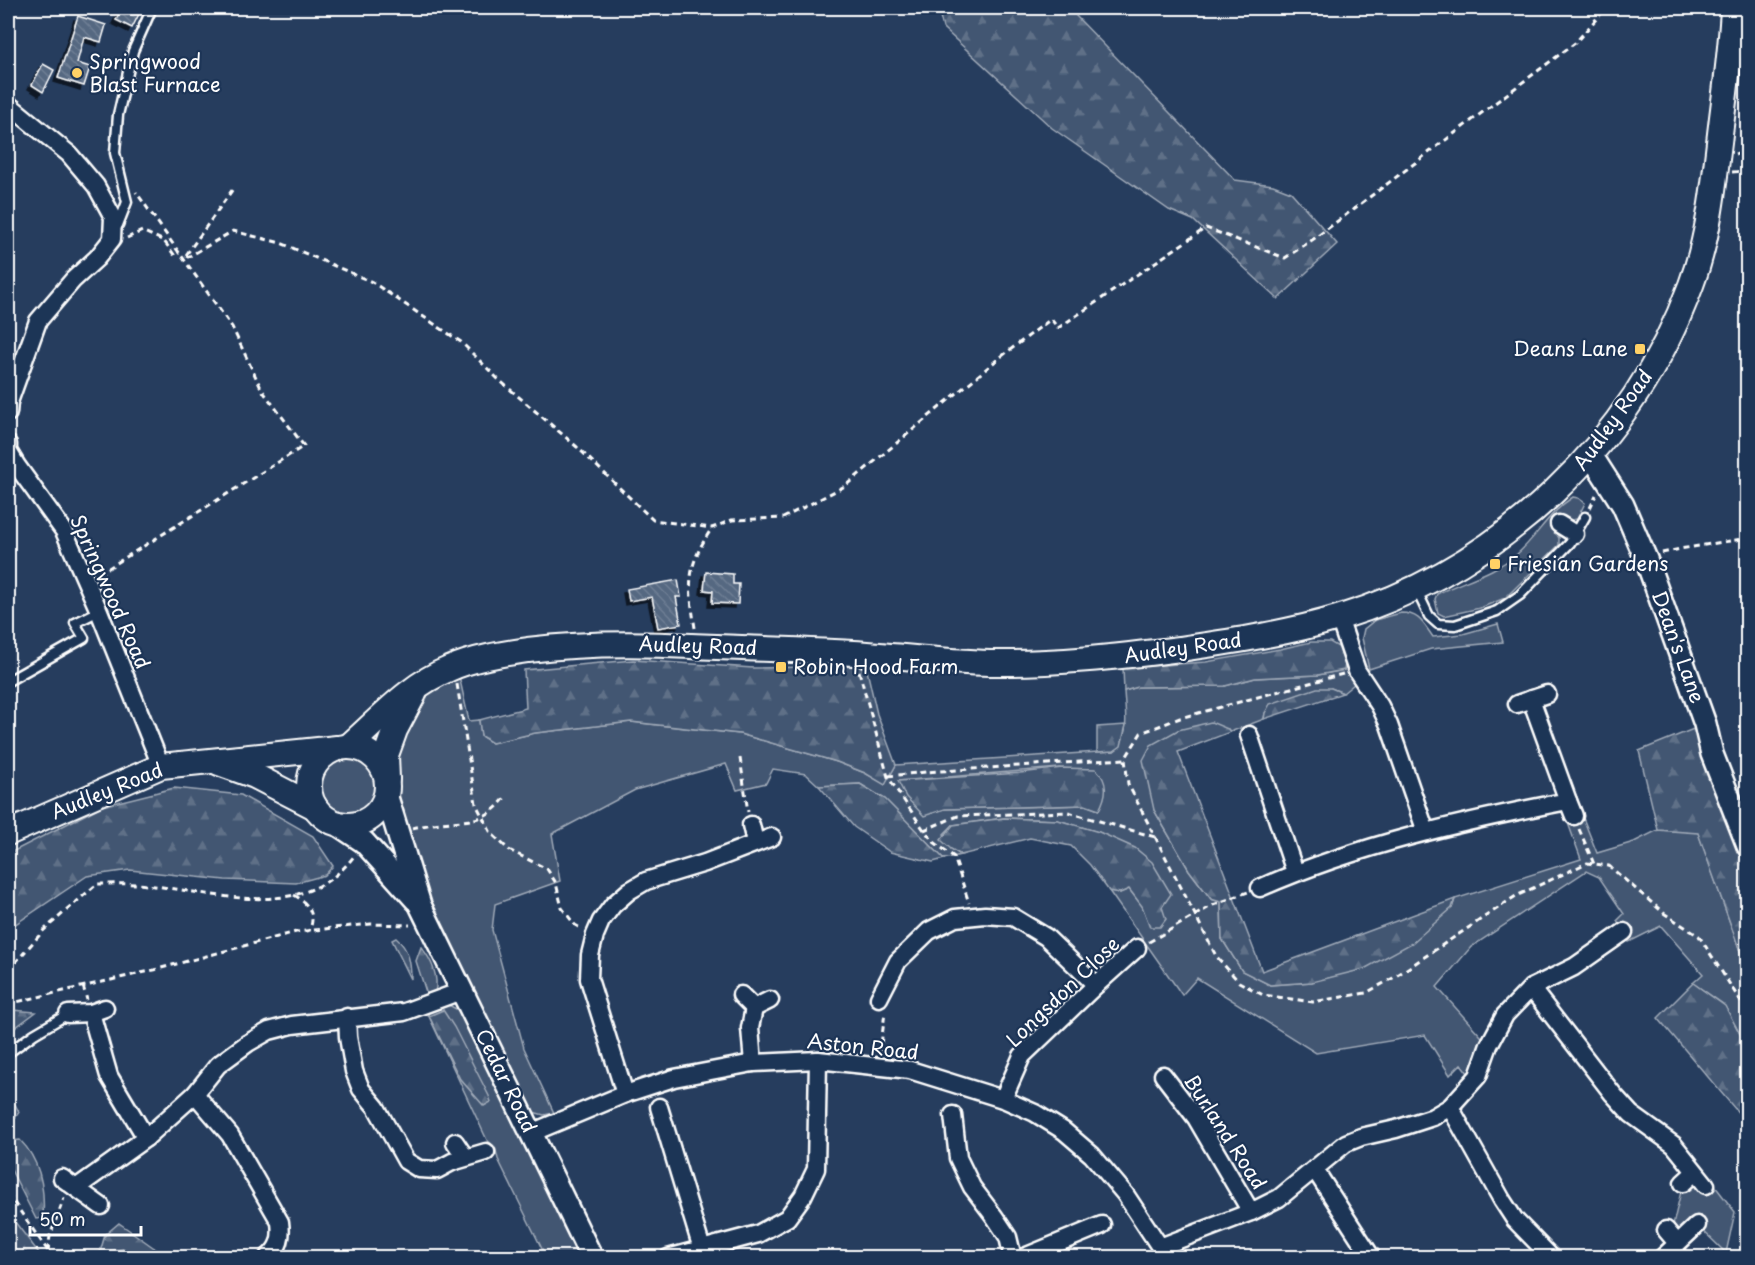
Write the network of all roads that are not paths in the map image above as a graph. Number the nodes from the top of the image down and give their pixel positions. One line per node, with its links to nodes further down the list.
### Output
1 (152, 8): 4 (lane)
2 (1733, 8): 7 (main road, Audley Road)
3 (8, 104): 4 (street)
4 (112, 239): 5 (street)
5 (8, 413)
6 (8, 444): 12 (street, Springwood Road)
7 (1591, 455): 11 (main road, Audley Road); 29 (street, Dean's Lane)
8 (1585, 517): 10 (lane)
9 (1559, 524): 10 (street)
10 (1575, 534): 11 (lane)
11 (1415, 588): 13 (main road, Audley Road)
12 (99, 611): 14 (lane); 20 (street, Springwood Road)
13 (1340, 618): 15 (main road, Audley Road); 25 (street)
14 (8, 681)
15 (417, 687): 18 (main road, Audley Road); 21 (main road)
16 (1547, 694): 25 (street)
17 (1249, 735): 30 (street)
18 (343, 747): 19 (main road, Audley Road); 21 (main road); 22 (main road)
19 (209, 760): 20 (main road, Audley Road); 22 (main road, Audley Road)
20 (161, 766): 26 (main road, Audley Road)
21 (387, 789): 23 (main road); 32 (street)
22 (315, 807): 23 (main road)
23 (334, 822): 32 (street)
24 (751, 825): 28 (street)
25 (1426, 832): 30 (street)
26 (8, 833)
27 (772, 837): 28 (street)
28 (755, 842): 49 (street)
29 (1748, 846)
30 (1295, 873): 31 (street)
31 (1260, 888)
32 (415, 911): 37 (street, Cedar Road)
33 (1624, 932): 36 (street, Burland Road)
34 (1137, 948): 35 (street, Longsdon Close)
35 (1096, 985): 39 (street); 50 (street, Longsdon Close)
36 (1531, 988): 52 (street, Burland Road); 61 (street)
37 (461, 991): 43 (street); 54 (street, Cedar Road)
38 (741, 995): 41 (street)
39 (879, 998)
40 (770, 1000): 41 (street)
41 (754, 1008): 46 (street)
42 (68, 1014): 44 (lane); 55 (street)
43 (347, 1017): 48 (street); 58 (street)
44 (8, 1053)
45 (818, 1060): 46 (street, Aston Road); 50 (street, Aston Road); 69 (street)
46 (753, 1063): 49 (street, Aston Road)
47 (1163, 1075): 64 (street, Burland Road)
48 (195, 1094): 55 (street); 71 (street)
49 (624, 1094): 54 (street, Aston Road)
50 (1003, 1099): 70 (street, Aston Road)
51 (659, 1107): 69 (street)
52 (1450, 1107): 59 (street, Burland Road); 77 (street)
53 (953, 1115): 74 (street)
54 (531, 1133): 72 (street, Cedar Road)
55 (146, 1138): 62 (street)
56 (455, 1142): 58 (street)
57 (486, 1152): 58 (street)
58 (465, 1157)
59 (1315, 1170): 64 (street, Burland Road); 76 (street)
60 (62, 1178): 62 (street)
61 (1706, 1185)
62 (76, 1188): 63 (street)
63 (101, 1206)
64 (1251, 1212): 70 (street, Burland Road)
65 (1102, 1225): 75 (street)
66 (1697, 1225): 68 (street)
67 (1666, 1230): 68 (street)
68 (1677, 1243): 78 (street)
69 (702, 1249): 73 (street)
70 (1162, 1252)
71 (267, 1257)
72 (592, 1257)
73 (668, 1257)
74 (1013, 1257)
75 (1022, 1257)
76 (1372, 1257)
77 (1552, 1257)
78 (1662, 1257)

